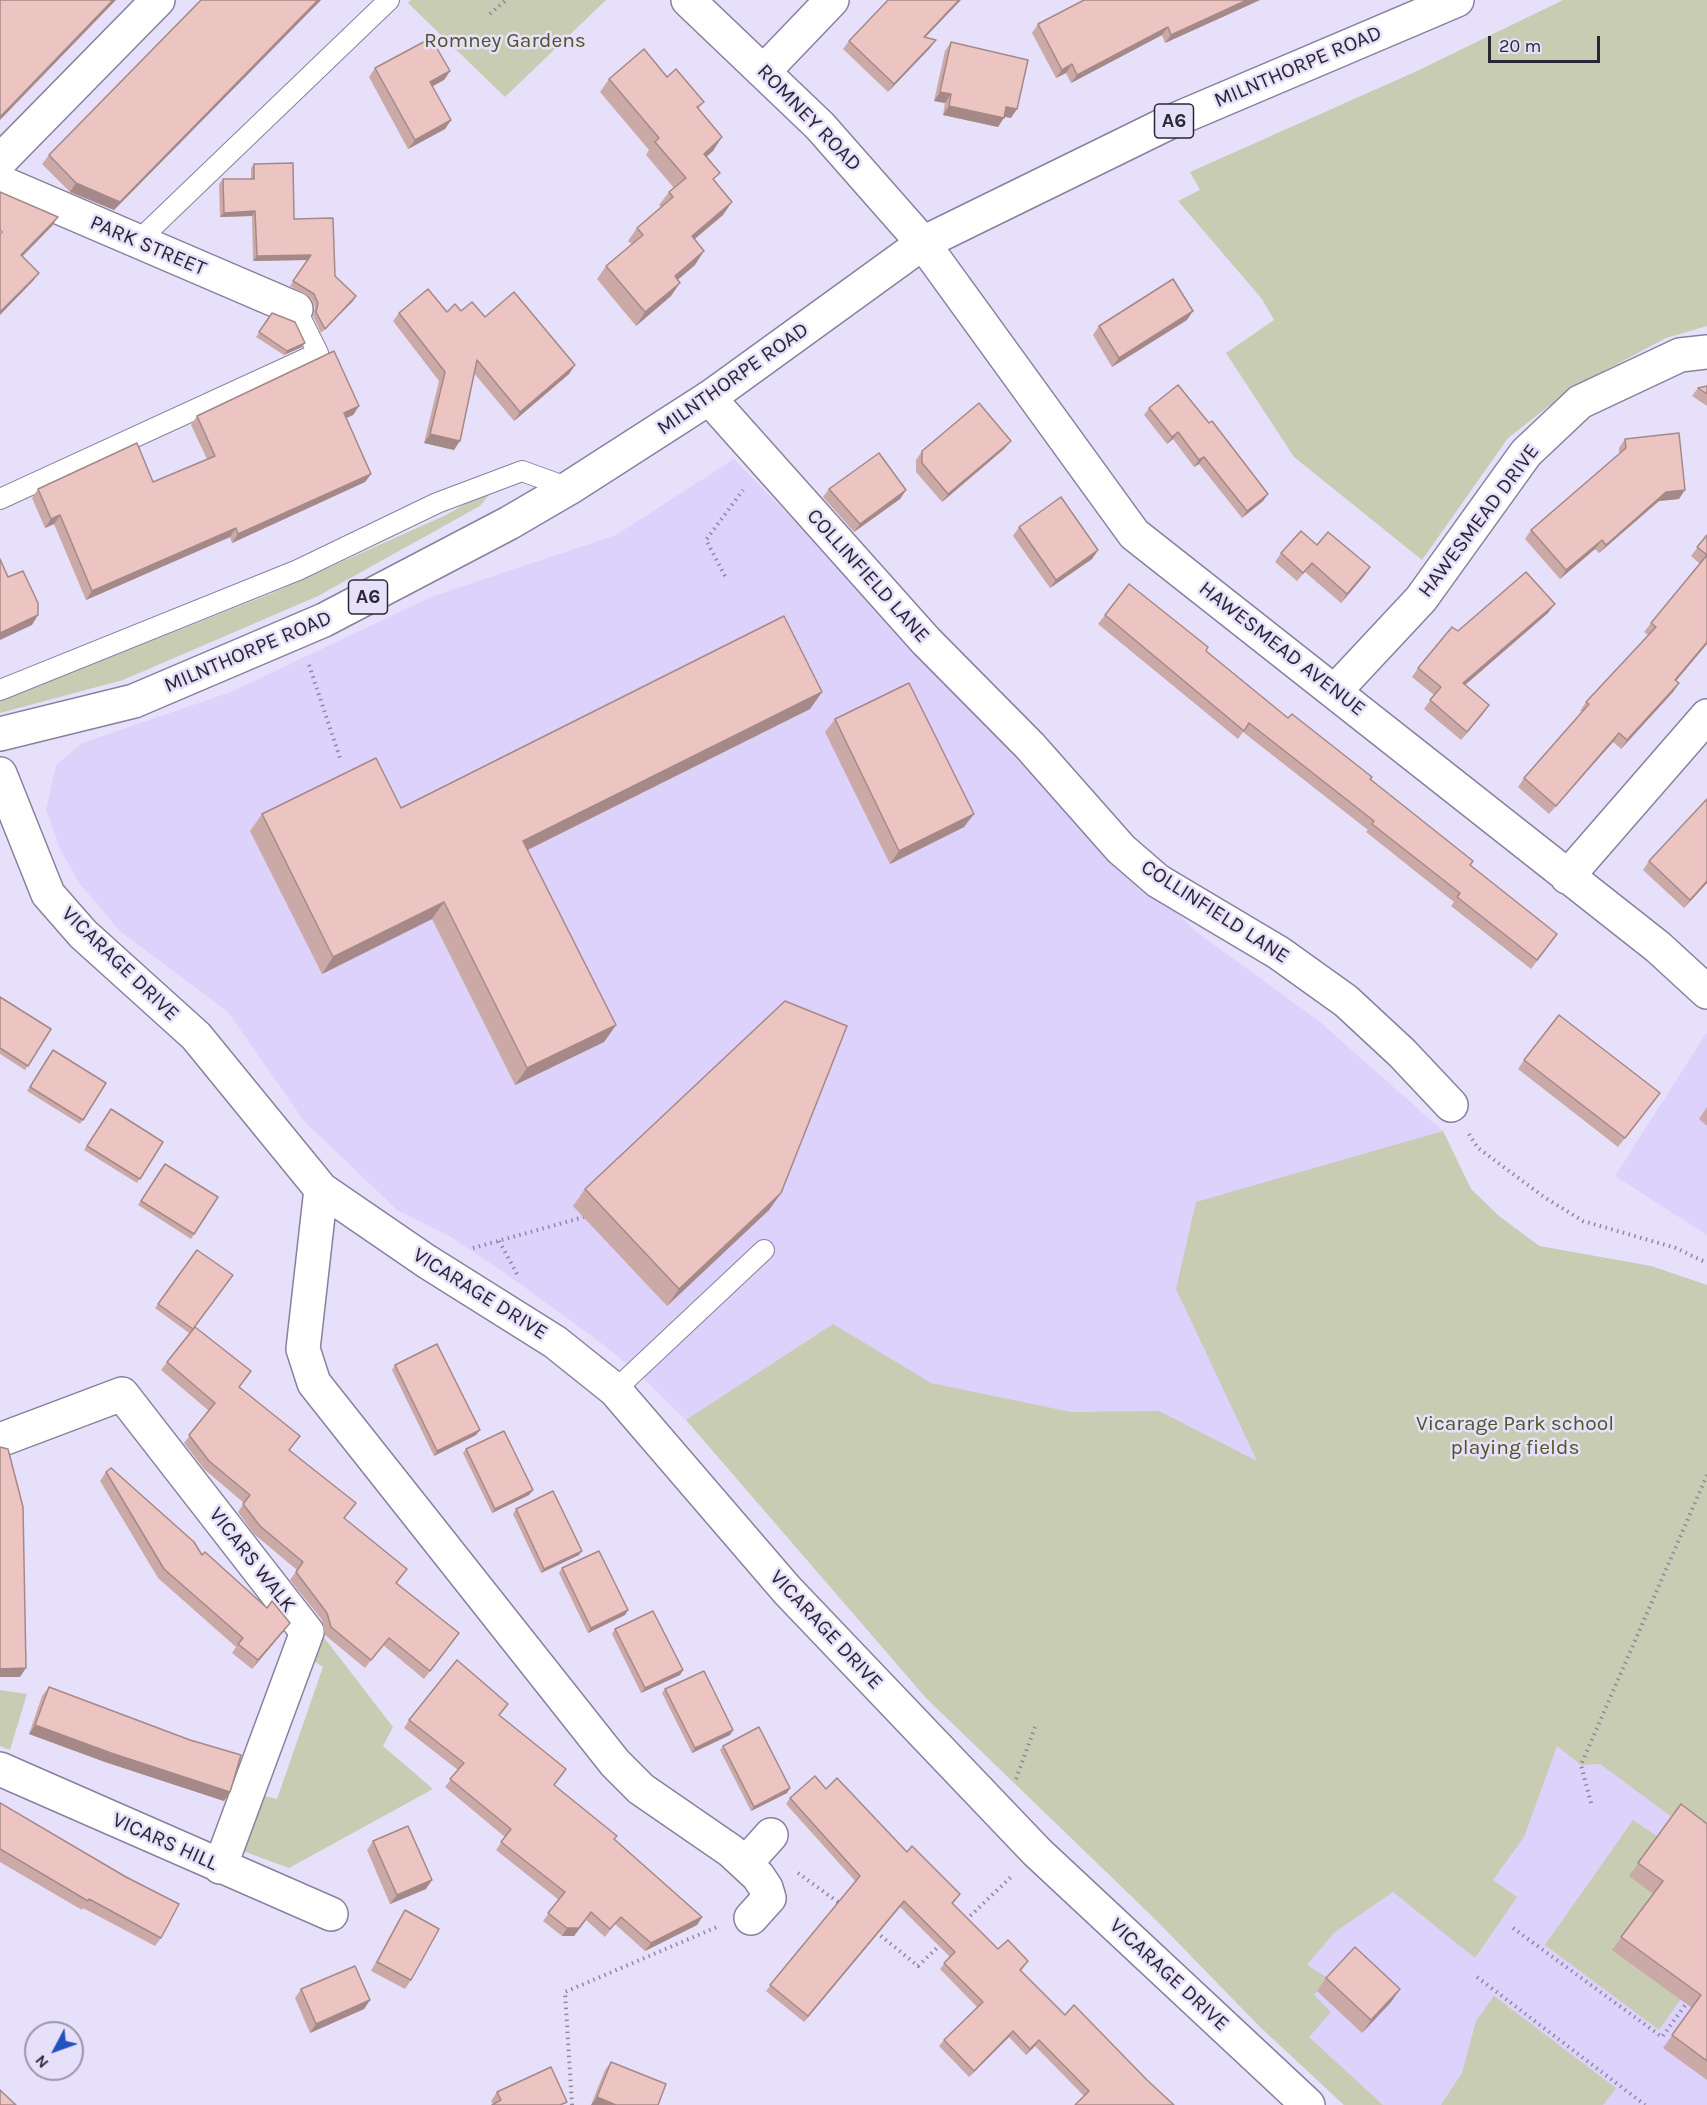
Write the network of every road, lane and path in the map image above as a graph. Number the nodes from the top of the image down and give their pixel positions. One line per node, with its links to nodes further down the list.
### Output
1 (158, 0): 9 (main road)
2 (389, 0): 11 (lane)
3 (506, 0): 7 (path)
4 (688, 0): 8 (main road, ROMNEY ROAD)
5 (832, 0): 8 (main road)
6 (1457, 0): 12 (main road, MILNTHORPE ROAD / A6)
7 (490, 14)
8 (764, 71): 12 (main road, ROMNEY ROAD)
9 (0, 161)
10 (0, 182): 11 (main road, PARK STREET)
11 (137, 242): 13 (main road, PARK STREET)
12 (924, 243): 15 (main road, MILNTHORPE ROAD / A6); 22 (main road, HAWESMEAD AVENUE)
13 (296, 309): 18 (lane)
14 (1707, 352): 22 (main road, HAWESMEAD DRIVE)
15 (709, 398): 16 (main road, COLLINFIELD LANE); 17 (main road, MILNTHORPE ROAD / A6)
16 (764, 460): 19 (path); 29 (main road, COLLINFIELD LANE)
17 (569, 488): 20 (main road, MILNTHORPE ROAD / A6); 21 (lane)
18 (0, 499)
19 (725, 576)
20 (297, 631): 24 (main road, MILNTHORPE ROAD / A6); 25 (path)
21 (0, 690)
22 (1335, 691): 27 (main road, HAWESMEAD AVENUE)
23 (1707, 716): 27 (main road)
24 (0, 734)
25 (340, 758)
26 (0, 774): 30 (main road, VICARAGE DRIVE)
27 (1567, 877): 28 (main road, HAWESMEAD AVENUE)
28 (1707, 992)
29 (1451, 1105): 34 (path)
30 (321, 1189): 35 (main road, VICARAGE DRIVE); 43 (main road)
31 (584, 1217): 32 (path)
32 (479, 1246)
33 (764, 1250): 35 (lane)
34 (1707, 1263)
35 (615, 1390): 41 (main road, VICARAGE DRIVE)
36 (0, 1440): 44 (main road, VICARS WALK)
37 (1707, 1475): 40 (path)
38 (1035, 1727): 41 (path)
39 (0, 1769): 44 (main road, VICARS HILL)
40 (1591, 1803)
41 (1003, 1816): 57 (main road, VICARAGE DRIVE)
42 (771, 1835): 43 (main road)
43 (745, 1864): 49 (main road)
44 (220, 1867): 48 (main road, VICARS HILL)
45 (1019, 1869): 50 (path)
46 (790, 1877): 47 (path)
47 (845, 1908)
48 (331, 1914)
49 (738, 1921): 56 (path)
50 (960, 1925)
51 (1513, 1928): 55 (path)
52 (873, 1930): 53 (path)
53 (944, 1941)
54 (1477, 1977): 58 (path)
55 (1686, 2004)
56 (572, 2105)
57 (1308, 2105)
58 (1645, 2105)

